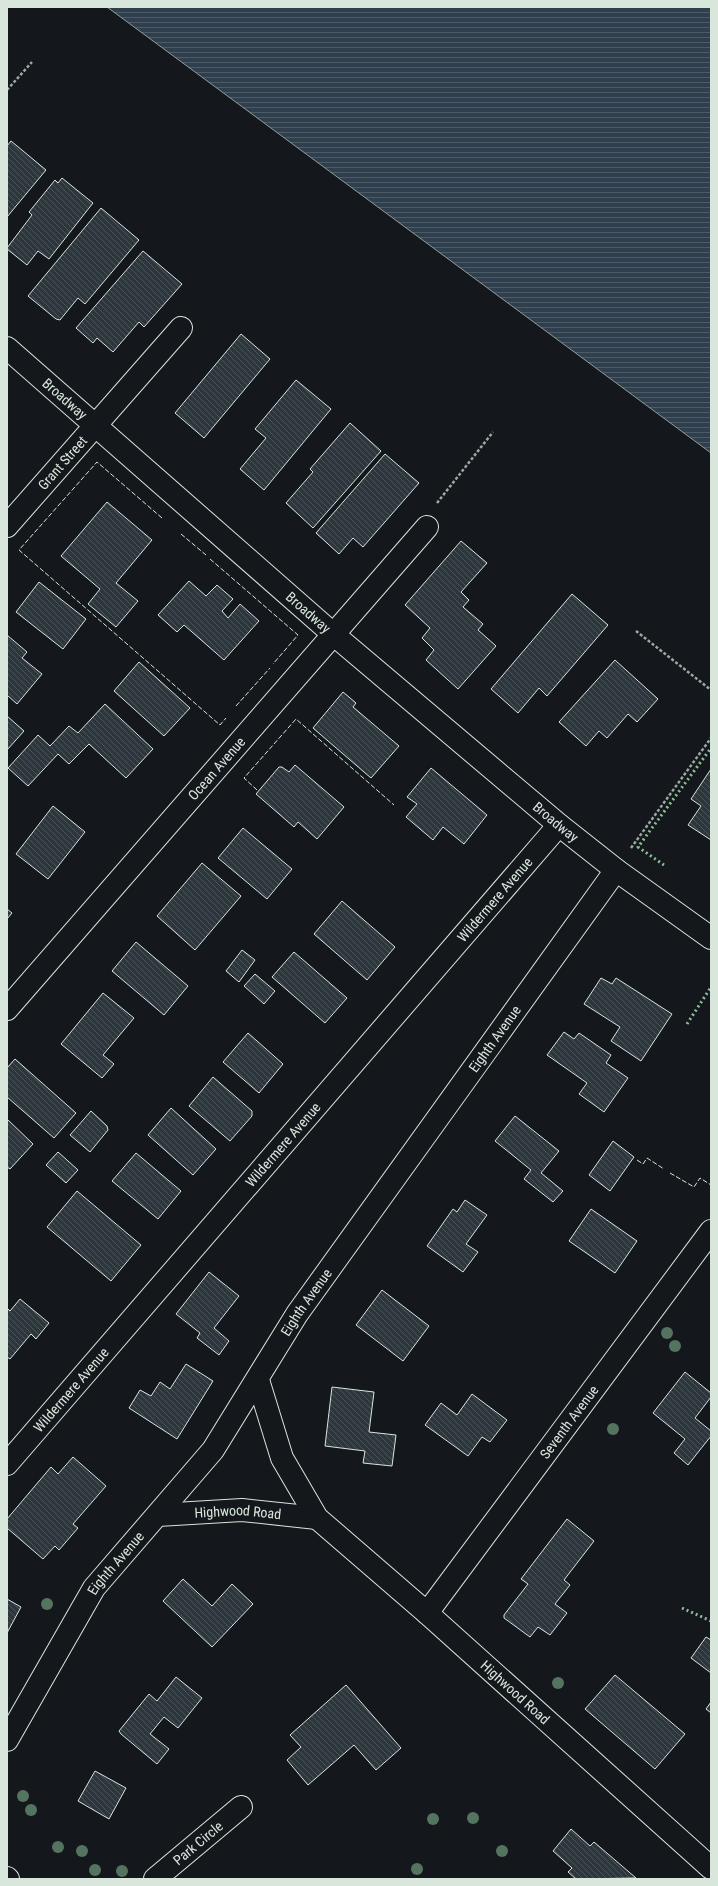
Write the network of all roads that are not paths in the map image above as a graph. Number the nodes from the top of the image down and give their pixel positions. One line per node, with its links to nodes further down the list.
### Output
1 (181, 328): 3 (street, Grant Street)
2 (7, 348): 3 (street, Broadway)
3 (95, 425): 4 (street, Grant Street); 6 (street, Broadway)
4 (7, 526)
5 (427, 528): 6 (street, Ocean Avenue)
6 (333, 634): 7 (street, Broadway); 10 (street, Ocean Avenue)
7 (559, 825): 8 (street, Broadway); 13 (street, Wildermere Avenue)
8 (616, 870): 9 (street, Broadway); 12 (street, Eighth Avenue)
9 (711, 938)
10 (7, 1009)
11 (711, 1231): 16 (street, Seventh Avenue)
12 (258, 1380): 14 (street, Eighth Avenue); 15 (street, Highwood Road)
13 (7, 1464)
14 (158, 1515): 15 (street, Highwood Road); 17 (street, Eighth Avenue)
15 (317, 1518): 16 (street, Highwood Road)
16 (427, 1613): 19 (street, Highwood Road)
17 (7, 1740)
18 (241, 1807): 20 (street, Park Circle)
19 (711, 1868)
20 (155, 1879)

